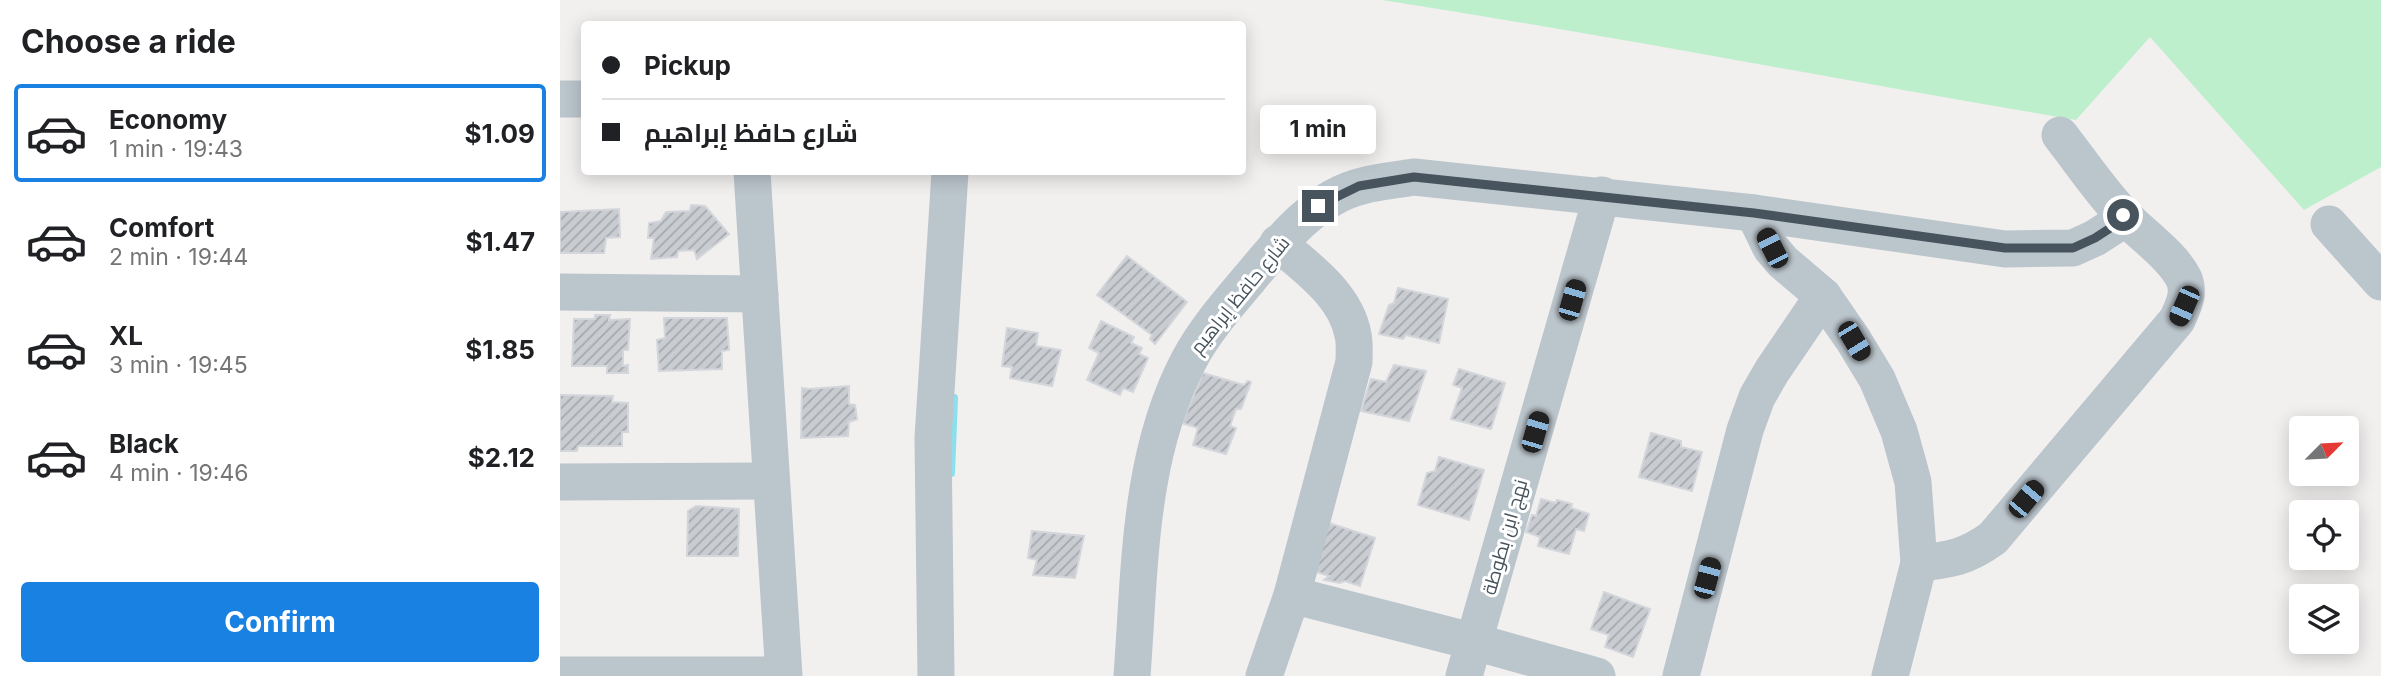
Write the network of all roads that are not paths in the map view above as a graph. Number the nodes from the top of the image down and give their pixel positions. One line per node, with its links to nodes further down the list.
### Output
1 (560, 99): 2 (street)
2 (581, 99)
3 (2060, 135): 8 (street)
4 (752, 175): 13 (street)
5 (950, 175): 22 (street)
6 (1602, 195): 7 (street, شارع حافظ إبراهيم); 10 (street, شارع حافظ إبراهيم); 19 (street, نهج ابن بطوطة)
7 (1754, 213): 8 (street, شارع حافظ إبراهيم); 14 (street)
8 (2123, 215): 17 (street)
9 (2329, 224): 11 (street)
10 (1278, 243): 18 (street); 23 (street, شارع حافظ إبراهيم)
11 (2381, 282)
12 (560, 292): 13 (street)
13 (760, 295): 15 (street)
14 (1823, 296): 17 (street); 27 (street)
15 (771, 481): 16 (street); 20 (street)
16 (560, 482)
17 (1919, 563): 28 (street)
18 (1292, 595): 19 (street); 24 (street)
19 (1475, 642): 25 (street, نهج ابن بطوطة); 26 (street)
20 (783, 675): 21 (street)
21 (560, 676)
22 (936, 676)
23 (1132, 676)
24 (1264, 676)
25 (1464, 676)
26 (1597, 676)
27 (1681, 676)
28 (1890, 676)

